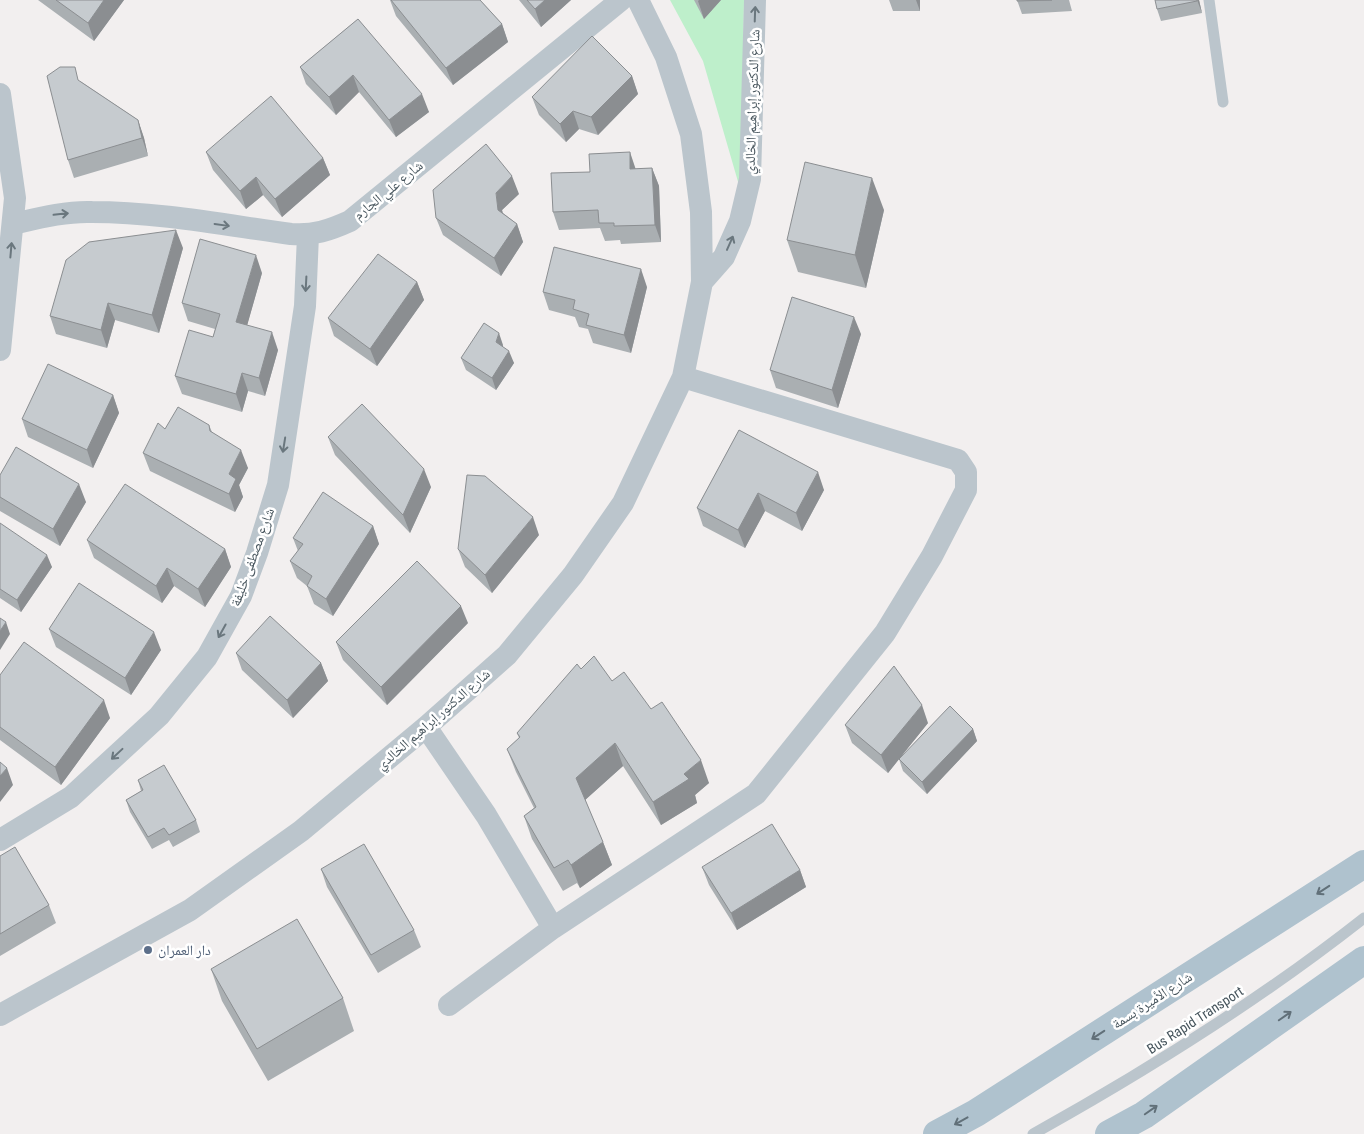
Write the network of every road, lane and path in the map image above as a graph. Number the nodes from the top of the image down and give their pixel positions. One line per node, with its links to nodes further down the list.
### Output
1 (621, 0): 9 (street, شارع علي الجارم)
2 (638, 0): 10 (street, شارع الدكتور إبراهيم الخالدي)
3 (755, 0): 10 (street, شارع الدكتور إبراهيم الخالدي, one-way to 3)
4 (1209, 0): 6 (lane)
5 (0, 94): 7 (street)
6 (1223, 102)
7 (5, 165): 8 (street)
8 (13, 224): 9 (street, شارع علي الجارم, one-way to 9); 11 (street, one-way to 8)
9 (308, 235): 14 (street, شارع مصطفى خليفة, one-way to 14)
10 (702, 282): 12 (street, شارع الدكتور إبراهيم الخالدي)
11 (0, 350)
12 (683, 377): 13 (street, شارع الدكتور إبراهيم الخالدي); 17 (street)
13 (426, 727): 17 (street); 20 (street, شارع الدكتور إبراهيم الخالدي)
14 (0, 840)
15 (1364, 864): 21 (main road, شارع الأميرة بسمة, one-way to 21)
16 (1364, 918): 22 (lane, Bus Rapid Transport)
17 (553, 928): 19 (street)
18 (1364, 960): 23 (main road, one-way to 18)
19 (449, 1005)
20 (0, 1015)
21 (937, 1134)
22 (1033, 1134)
23 (1109, 1134)

